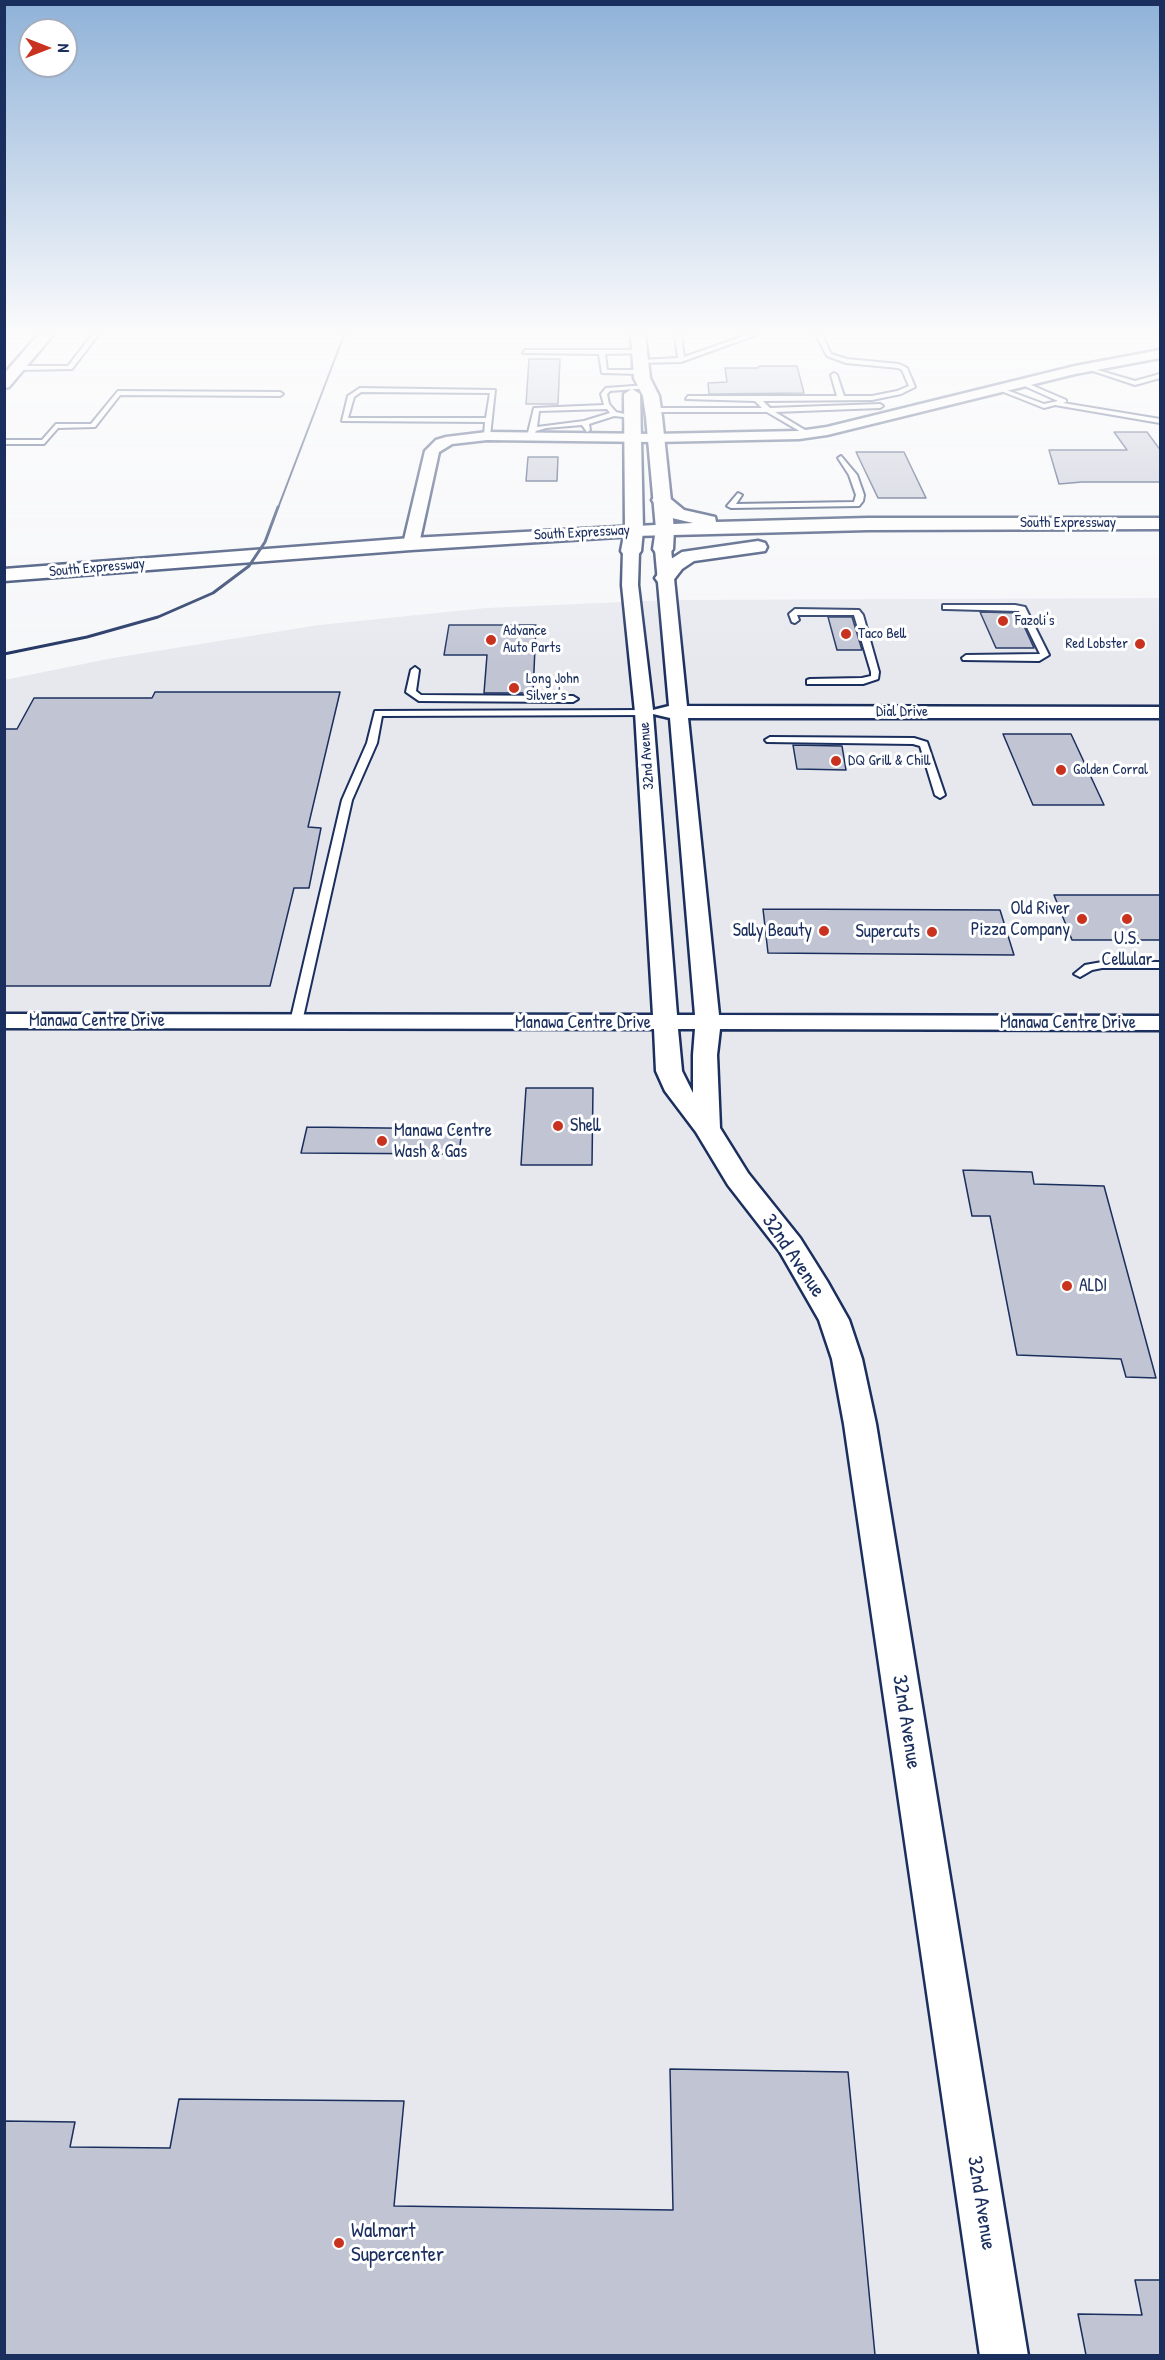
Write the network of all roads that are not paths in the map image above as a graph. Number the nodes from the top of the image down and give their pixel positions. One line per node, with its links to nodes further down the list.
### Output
1 (439, 445): 11 (street)
2 (631, 445): 10 (main road, 32nd Avenue)
3 (655, 445): 6 (main road, 32nd Avenue)
4 (841, 458): 5 (lane)
5 (738, 495)
6 (662, 500): 8 (main road); 9 (main road, 32nd Avenue)
7 (1161, 524): 8 (main road, South Expressway)
8 (782, 526): 9 (main road, South Expressway)
9 (664, 529): 10 (main road, South Expressway); 14 (main road, 32nd Avenue)
10 (634, 530): 11 (main road, South Expressway); 15 (main road, 32nd Avenue)
11 (411, 544): 18 (main road, South Expressway)
12 (780, 546): 13 (main road, South Expressway)
13 (758, 547): 14 (main road, South Expressway); 19 (main road)
14 (663, 549): 15 (main road, South Expressway); 19 (street, 32nd Avenue)
15 (623, 551): 28 (street, 32nd Avenue)
16 (447, 561): 17 (main road)
17 (329, 569)
18 (4, 575)
19 (665, 578): 29 (street, 32nd Avenue)
20 (167, 582): 21 (main road, South Expressway)
21 (4, 591)
22 (946, 607): 24 (lane)
23 (795, 620): 26 (lane)
24 (966, 658)
25 (415, 670): 27 (lane)
26 (810, 682)
27 (573, 699)
28 (644, 712): 29 (street, Dial Drive); 36 (lane); 37 (street, 32nd Avenue)
29 (678, 712): 30 (street, Dial Drive); 38 (street, 32nd Avenue)
30 (1161, 712)
31 (770, 740): 32 (lane)
32 (940, 795)
33 (1161, 965): 34 (lane)
34 (1080, 974)
35 (4, 1021): 36 (street, Manawa Centre Drive)
36 (296, 1022): 37 (street, Manawa Centre Drive)
37 (665, 1023): 38 (street, Manawa Centre Drive); 40 (street, 32nd Avenue)
38 (708, 1023): 39 (street, Manawa Centre Drive); 40 (street, 32nd Avenue)
39 (1161, 1023)
40 (707, 1128): 41 (street, 32nd Avenue)
41 (1004, 2355)

